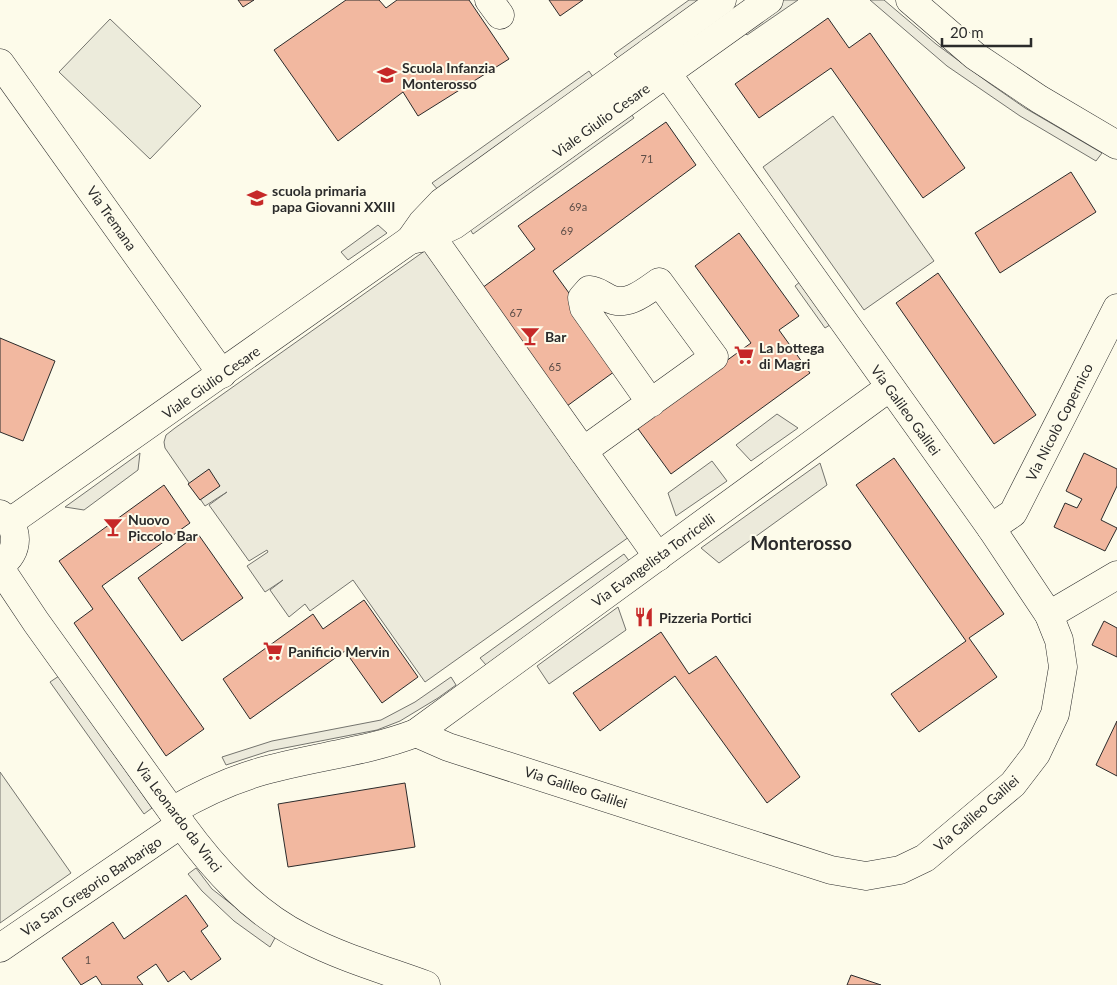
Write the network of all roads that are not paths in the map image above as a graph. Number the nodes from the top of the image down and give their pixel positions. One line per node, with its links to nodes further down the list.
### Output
1 (722, 0): 4 (street, Viale Giulio Cesare)
2 (769, 0): 6 (street, Viale Giulio Cesare)
3 (910, 0): 7 (street)
4 (651, 51): 6 (street, Via Galileo Galilei); 8 (street, Viale Giulio Cesare)
5 (0, 63): 10 (street, Via Tremana)
6 (667, 73): 8 (street, Viale Giulio Cesare); 11 (street, Via Galileo Galilei)
7 (1117, 145)
8 (420, 238): 10 (street, Viale Giulio Cesare); 13 (street)
9 (1117, 308): 15 (street, Via Nicolò Copernico)
10 (222, 374): 14 (street, Viale Giulio Cesare)
11 (890, 388): 15 (street, Via Galileo Galilei); 16 (street, Via Evangelista Torricelli)
12 (651, 403): 12 (street); 13 (street)
13 (583, 451): 16 (street)
14 (5, 518): 17 (street, Viale Giulio Cesare)
15 (991, 528): 19 (street, Via Galileo Galilei)
16 (658, 557): 20 (street, Via Evangelista Torricelli)
17 (0, 566): 21 (street, Via Leonardo da Vinci)
18 (1117, 575): 19 (street)
19 (1049, 614): 20 (street, Via Galileo Galilei)
20 (416, 734): 21 (street)
21 (177, 817): 22 (street, Via San Gregorio Barbarigo); 23 (street, Via Leonardo da Vinci)
22 (0, 948)
23 (426, 985)

